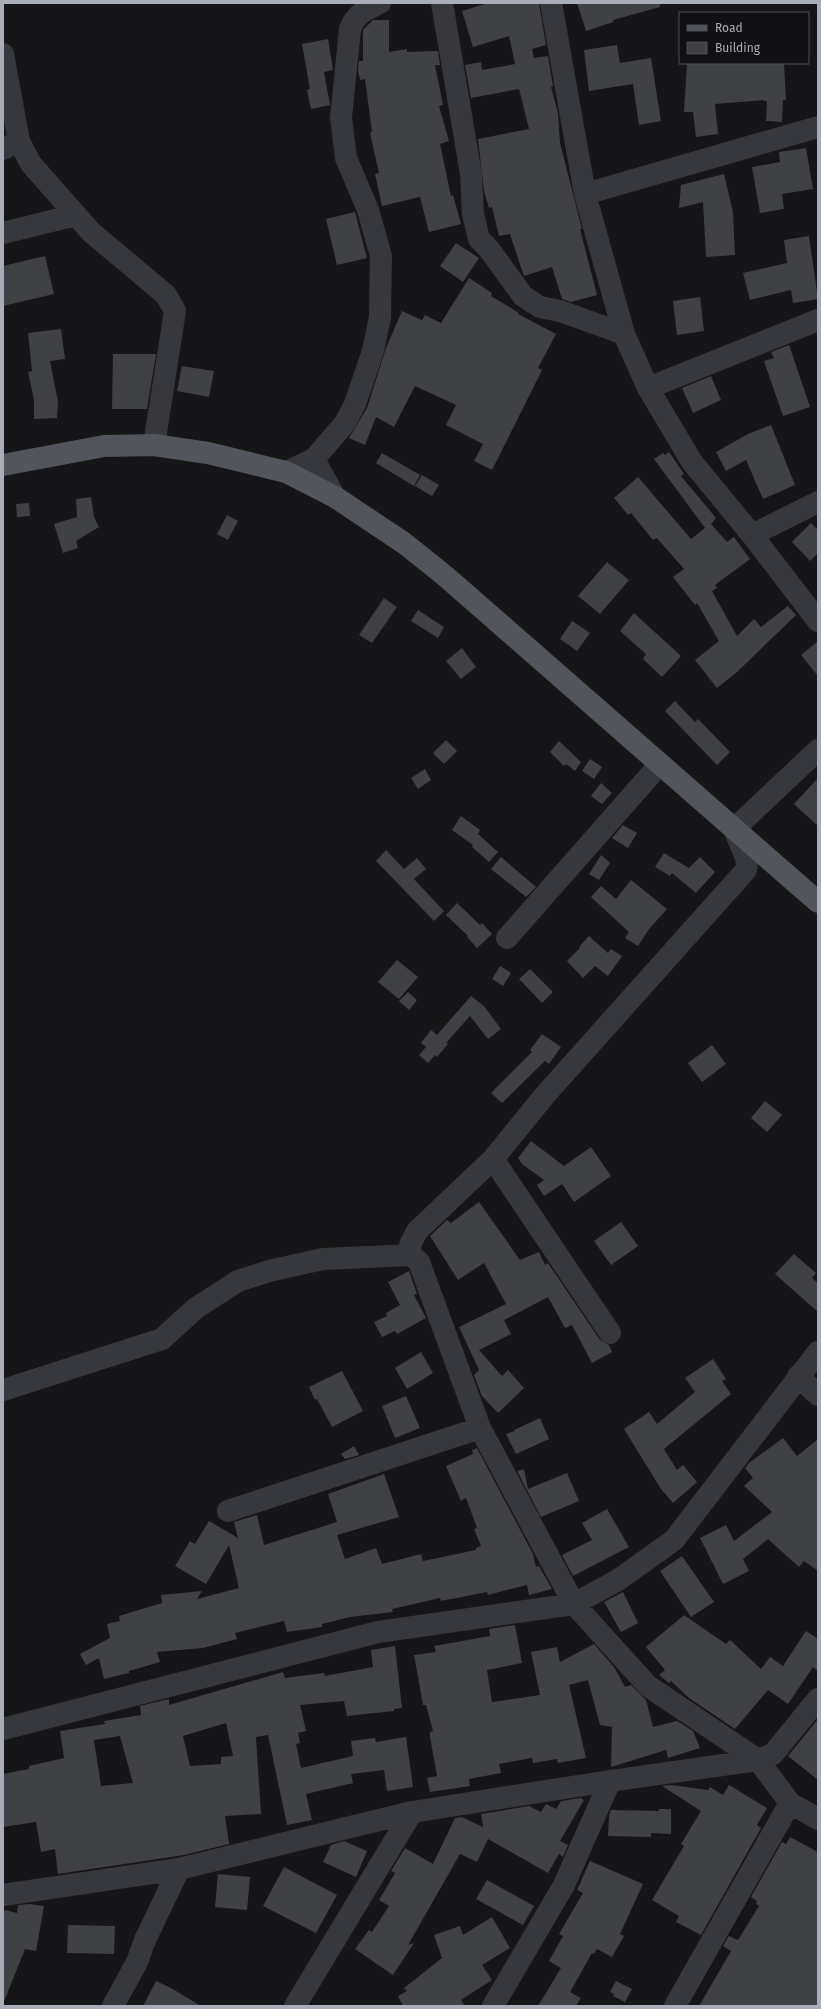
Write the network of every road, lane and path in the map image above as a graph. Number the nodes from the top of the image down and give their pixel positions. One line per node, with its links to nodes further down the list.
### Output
1 (380, 3): 14 (street)
2 (442, 3): 11 (street)
3 (551, 3): 7 (street)
4 (3, 54): 6 (street)
5 (818, 127): 7 (street)
6 (11, 145): 8 (street)
7 (584, 194): 11 (street)
8 (76, 215): 9 (street); 13 (street)
9 (3, 233)
10 (818, 320): 12 (street)
11 (624, 334): 12 (street)
12 (648, 388): 19 (street)
13 (154, 445): 15 (main road); 16 (main road)
14 (314, 459): 16 (street); 17 (street)
15 (3, 465)
16 (286, 472): 17 (main road)
17 (335, 497): 22 (main road)
18 (818, 502): 19 (street)
19 (752, 534): 20 (street)
20 (818, 621)
21 (818, 750): 23 (street)
22 (660, 764): 23 (main road); 25 (street)
23 (734, 829): 24 (main road); 26 (street)
24 (818, 902)
25 (507, 938)
26 (493, 1159): 27 (street); 28 (street)
27 (411, 1255): 31 (street); 33 (street)
28 (610, 1333)
29 (818, 1352): 30 (street)
30 (798, 1376): 32 (street); 35 (street)
31 (3, 1390)
32 (818, 1395)
33 (480, 1428): 34 (street); 35 (street)
34 (228, 1511)
35 (574, 1604): 37 (street); 38 (street)
36 (818, 1698): 38 (street)
37 (3, 1729)
38 (758, 1760): 39 (street); 40 (street)
39 (610, 1781): 41 (street); 47 (street)
40 (790, 1803): 42 (street); 48 (street)
41 (412, 1812): 43 (street); 46 (street)
42 (818, 1820)
43 (179, 1869): 44 (street); 45 (street)
44 (3, 1895)
45 (113, 2006)
46 (295, 2006)
47 (493, 2006)
48 (675, 2006)

